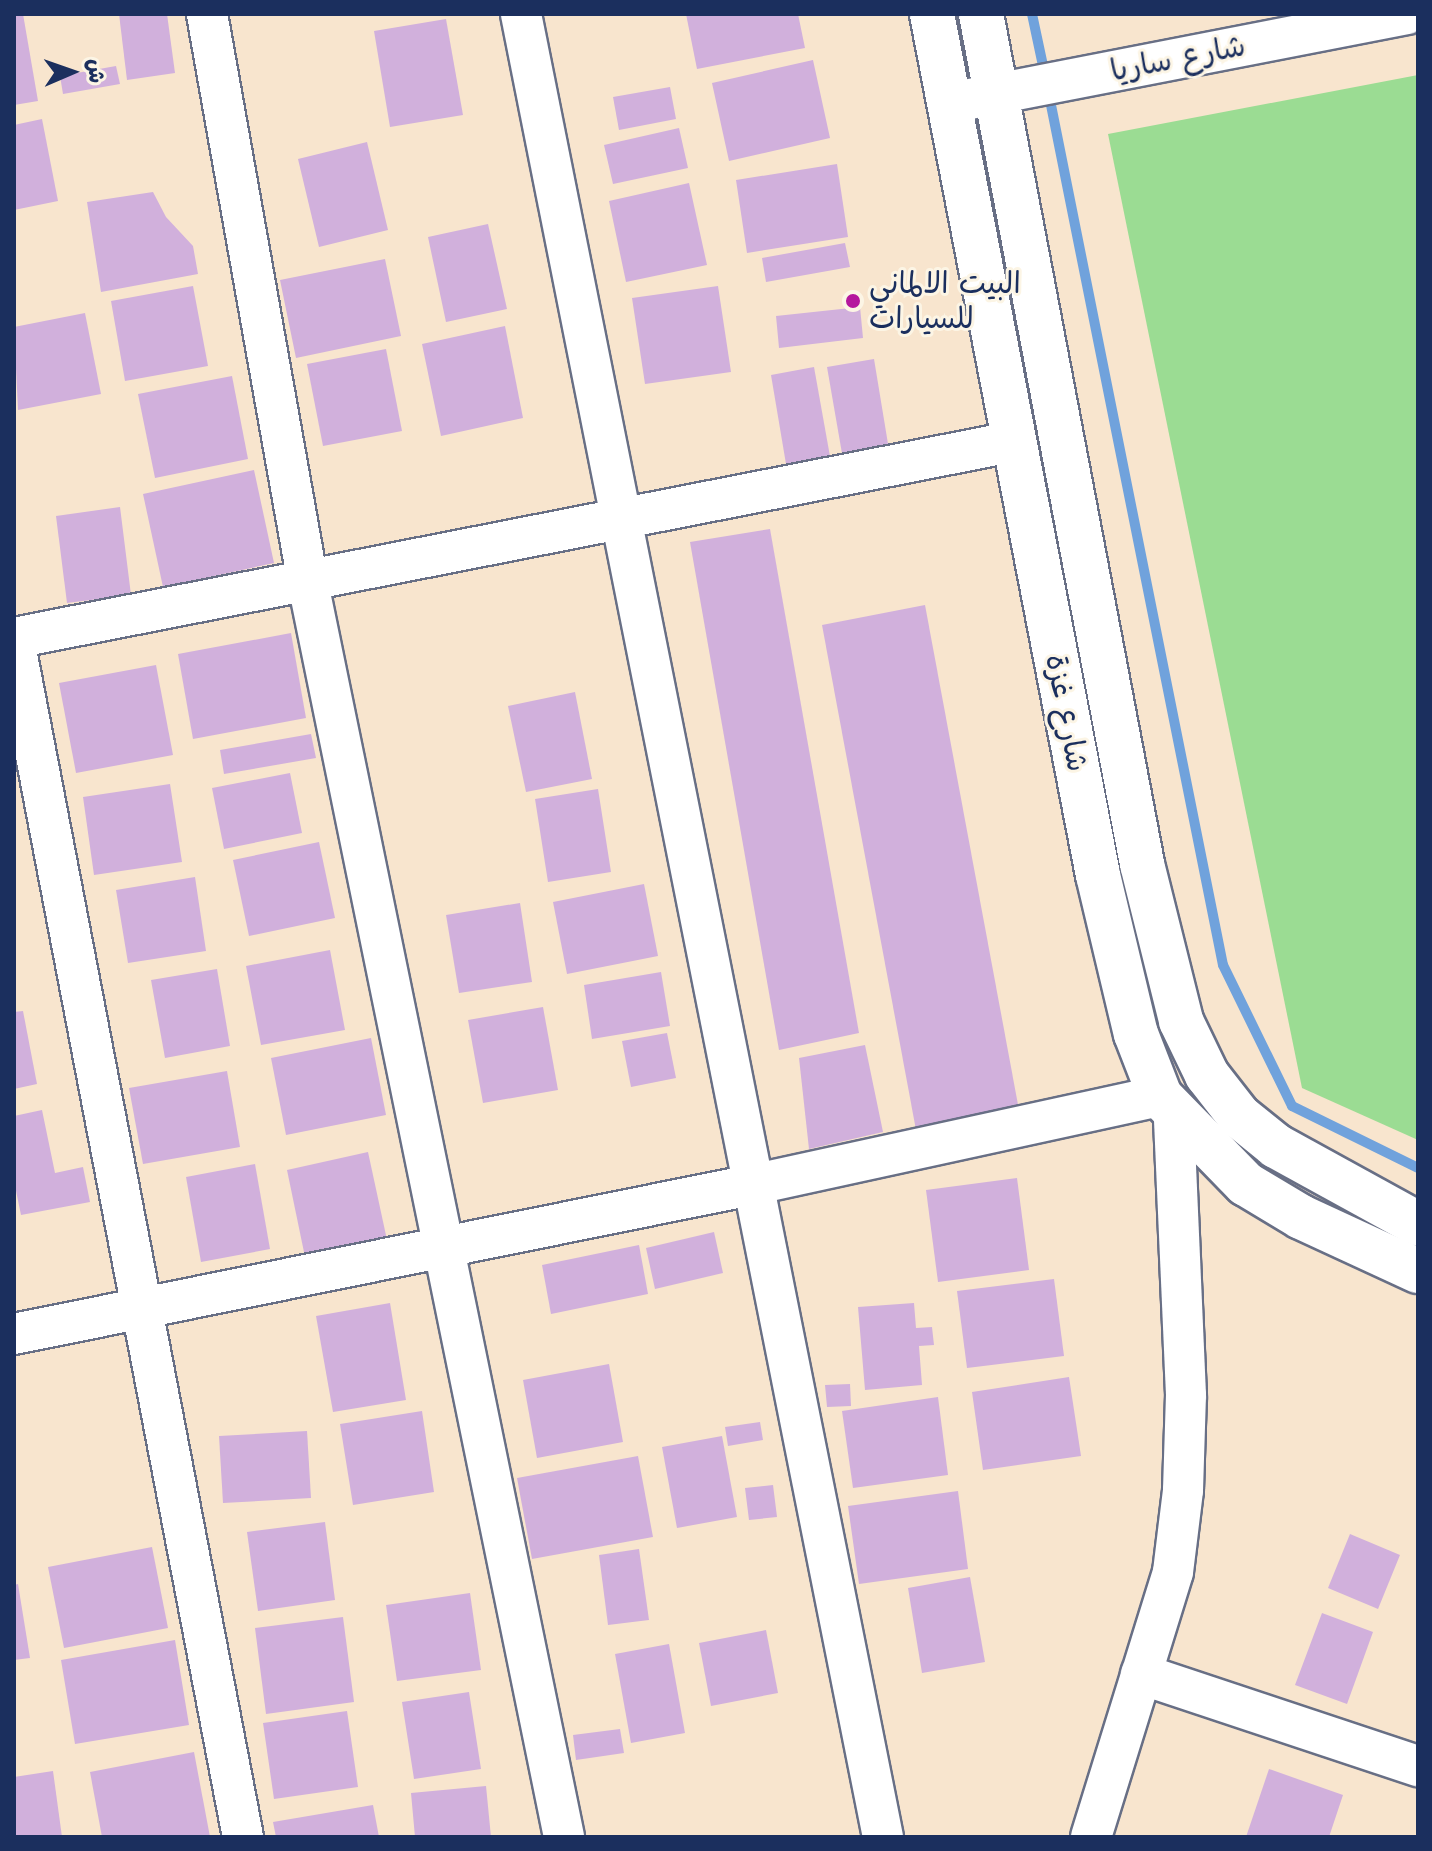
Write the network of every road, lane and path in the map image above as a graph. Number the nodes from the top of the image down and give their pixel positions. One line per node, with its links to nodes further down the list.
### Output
1 (207, 14): 10 (street)
2 (521, 14): 9 (street)
3 (932, 14): 7 (main road, شارع غزة)
4 (981, 14): 6 (main road, شارع غزة)
5 (1406, 14): 6 (street, شارع ساريا)
6 (995, 93): 7 (street, شارع ساريا); 14 (main road, شارع غزة)
7 (949, 103): 8 (main road, شارع غزة)
8 (1016, 441): 9 (street); 12 (main road, شارع غزة)
9 (620, 515): 10 (street); 13 (street)
10 (308, 583): 11 (street); 15 (street)
11 (14, 639): 17 (street)
12 (1167, 1106): 13 (street); 16 (main road, شارع غزة); 19 (street)
13 (756, 1184): 15 (street); 23 (street)
14 (1418, 1224)
15 (444, 1248): 17 (street); 22 (street)
16 (1418, 1271)
17 (143, 1309): 18 (street); 21 (street)
18 (14, 1334)
19 (1141, 1674): 20 (street); 24 (street)
20 (1417, 1763)
21 (243, 1837)
22 (564, 1837)
23 (883, 1837)
24 (1091, 1837)

